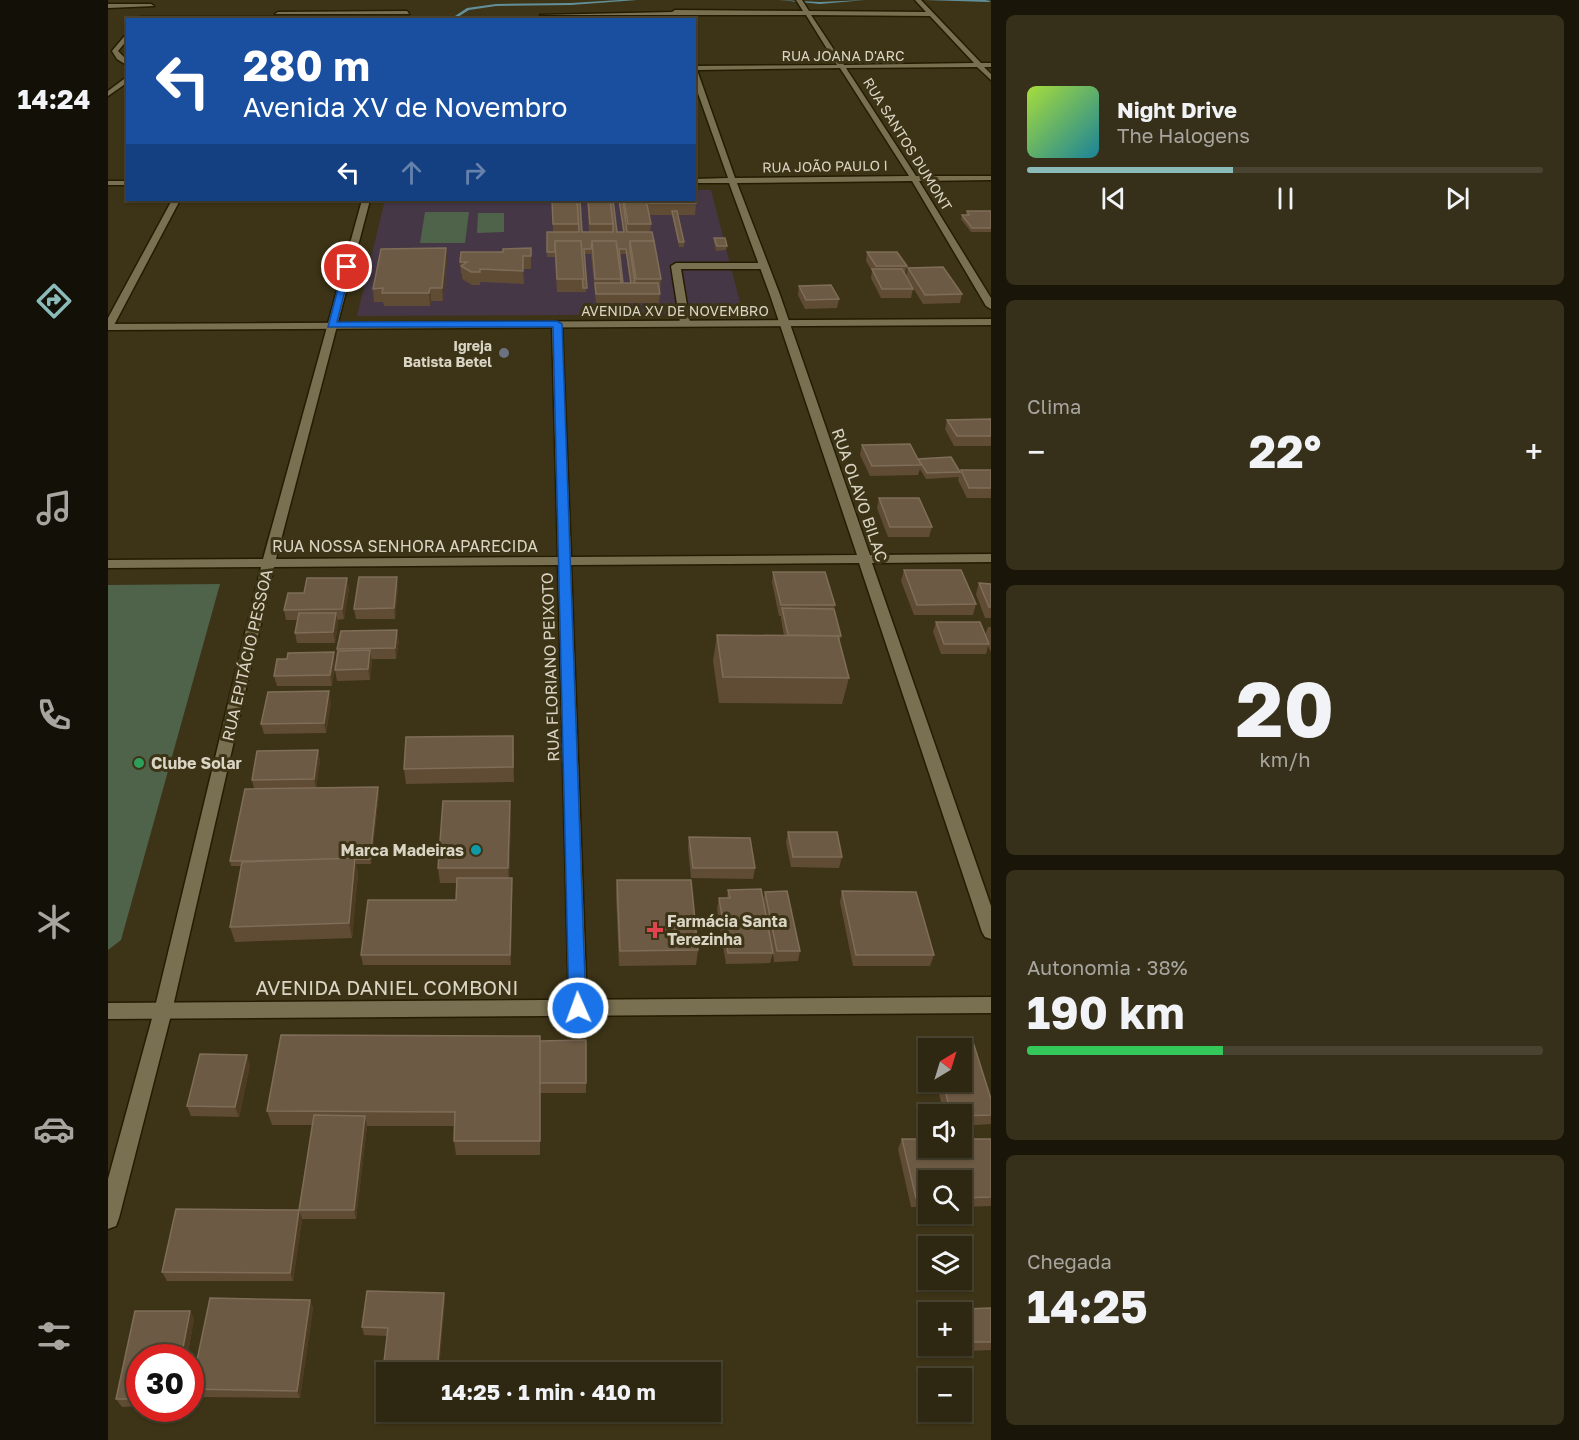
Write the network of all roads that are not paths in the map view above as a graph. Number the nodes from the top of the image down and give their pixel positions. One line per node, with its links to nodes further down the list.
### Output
1 (156, 0): 5 (street)
2 (919, 1): 11 (street)
3 (800, 2): 8 (street, RUA SANTOS DUMONT)
4 (108, 6): 5 (street)
5 (151, 6): 14 (street)
6 (542, 6): 13 (street)
7 (282, 7): 12 (street)
8 (807, 12): 10 (street); 11 (street); 22 (street, RUA SANTOS DUMONT)
9 (407, 13): 12 (street)
10 (676, 13): 13 (street)
11 (930, 14): 20 (street)
12 (276, 17): 15 (street)
13 (543, 17)
14 (140, 18)
15 (208, 18)
16 (126, 37): 17 (street)
17 (126, 63)
18 (126, 64): 19 (street)
19 (118, 65)
20 (979, 65): 21 (street, RUA JOANA D'ARC); 22 (street, RUA JOANA D'ARC); 25 (street)
21 (991, 65)
22 (843, 67): 23 (street, RUA JOANA D'ARC); 29 (street, RUA SANTOS DUMONT)
23 (696, 69)
24 (696, 75): 31 (street, RUA OLAVO BILAC)
25 (991, 78)
26 (126, 80): 27 (street)
27 (108, 94)
28 (991, 178): 29 (street, RUA JOÃO PAULO I)
29 (914, 179): 31 (street, RUA JOÃO PAULO I); 37 (street, RUA SANTOS DUMONT)
30 (696, 180): 31 (street, RUA JOÃO PAULO I)
31 (733, 181): 36 (street, RUA OLAVO BILAC)
32 (108, 183): 33 (street)
33 (126, 183)
34 (175, 201): 43 (street)
35 (366, 201): 42 (street, RUA EPITÁCIO PESSOA)
36 (764, 266): 39 (street); 40 (street, RUA OLAVO BILAC)
37 (991, 306)
38 (991, 322): 40 (street, AVENIDA XV DE NOVEMBRO)
39 (686, 323): 40 (street, AVENIDA XV DE NOVEMBRO); 41 (street, AVENIDA XV DE NOVEMBRO)
40 (784, 323): 45 (street, RUA OLAVO BILAC)
41 (557, 324): 42 (street, AVENIDA XV DE NOVEMBRO); 46 (street, RUA FLORIANO PEIXOTO)
42 (331, 325): 43 (street, AVENIDA XV DE NOVEMBRO); 47 (street, RUA EPITÁCIO PESSOA)
43 (108, 327)
44 (991, 558): 45 (street, RUA NOSSA SENHORA APARECIDA)
45 (865, 560): 46 (street, RUA NOSSA SENHORA APARECIDA); 49 (street, RUA OLAVO BILAC)
46 (564, 561): 47 (street, RUA NOSSA SENHORA APARECIDA); 52 (street, RUA FLORIANO PEIXOTO)
47 (268, 563): 48 (street, RUA NOSSA SENHORA APARECIDA); 54 (street, RUA EPITÁCIO PESSOA)
48 (108, 564)
49 (985, 898): 50 (street, RUA OLAVO BILAC)
50 (991, 929)
51 (991, 1005): 52 (street, AVENIDA DANIEL COMBONI)
52 (578, 1008): 54 (street, AVENIDA DANIEL COMBONI)
53 (108, 1011): 54 (street, AVENIDA DANIEL COMBONI)
54 (163, 1011): 55 (street, RUA EPITÁCIO PESSOA)
55 (108, 1218)

